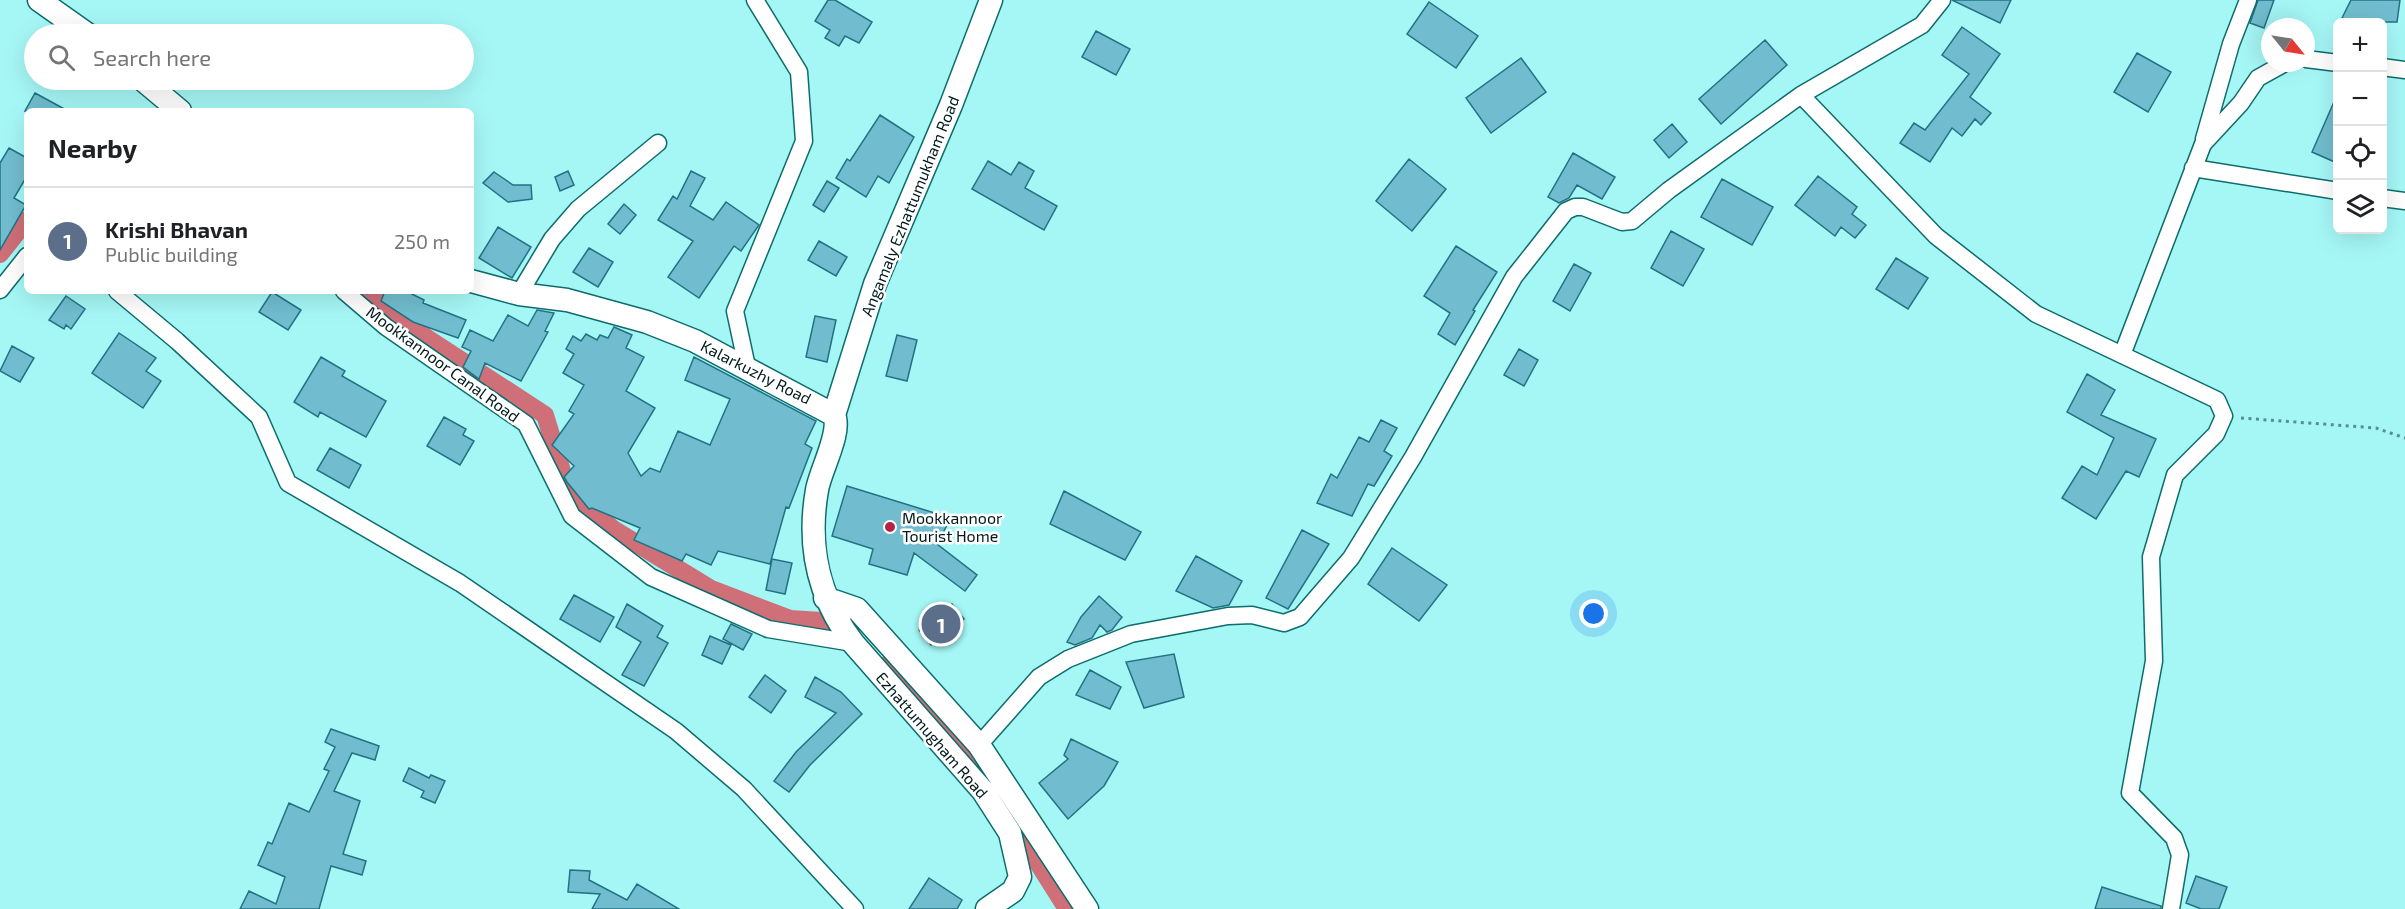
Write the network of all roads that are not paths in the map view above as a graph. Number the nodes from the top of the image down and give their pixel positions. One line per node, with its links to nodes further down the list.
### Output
1 (39, 0): 6 (main road)
2 (755, 0): 28 (street)
3 (991, 0): 29 (main road, Angamaly Ezhattumukham Road)
4 (1942, 0): 13 (street)
5 (2248, 0): 16 (street)
6 (73, 24)
7 (2315, 60): 8 (street)
8 (2333, 62)
9 (2387, 68): 10 (street)
10 (2405, 70)
11 (2269, 72): 16 (street)
12 (155, 90): 14 (main road)
13 (1801, 95): 27 (street); 32 (street)
14 (176, 108)
15 (658, 142): 26 (street)
16 (2203, 144): 17 (street)
17 (2193, 168): 18 (street); 27 (street)
18 (2333, 190)
19 (2387, 199): 20 (street)
20 (2405, 201)
21 (24, 260): 23 (street)
22 (474, 282): 26 (main road, Kalarkuzhy Road)
23 (0, 291)
24 (121, 294): 33 (street)
25 (348, 294): 31 (street, Mookkannoor Canal Road)
26 (519, 294): 28 (main road, Kalarkuzhy Road)
27 (2122, 355): 36 (street)
28 (747, 367): 29 (main road, Kalarkuzhy Road)
29 (834, 415): 30 (main road)
30 (825, 598): 31 (main road, Ezhattumugham Road); 32 (main road)
31 (853, 643): 34 (main road, Ezhattumugham Road)
32 (979, 745): 35 (main road)
33 (855, 909)
34 (987, 909)
35 (1087, 909)
36 (2171, 909)

